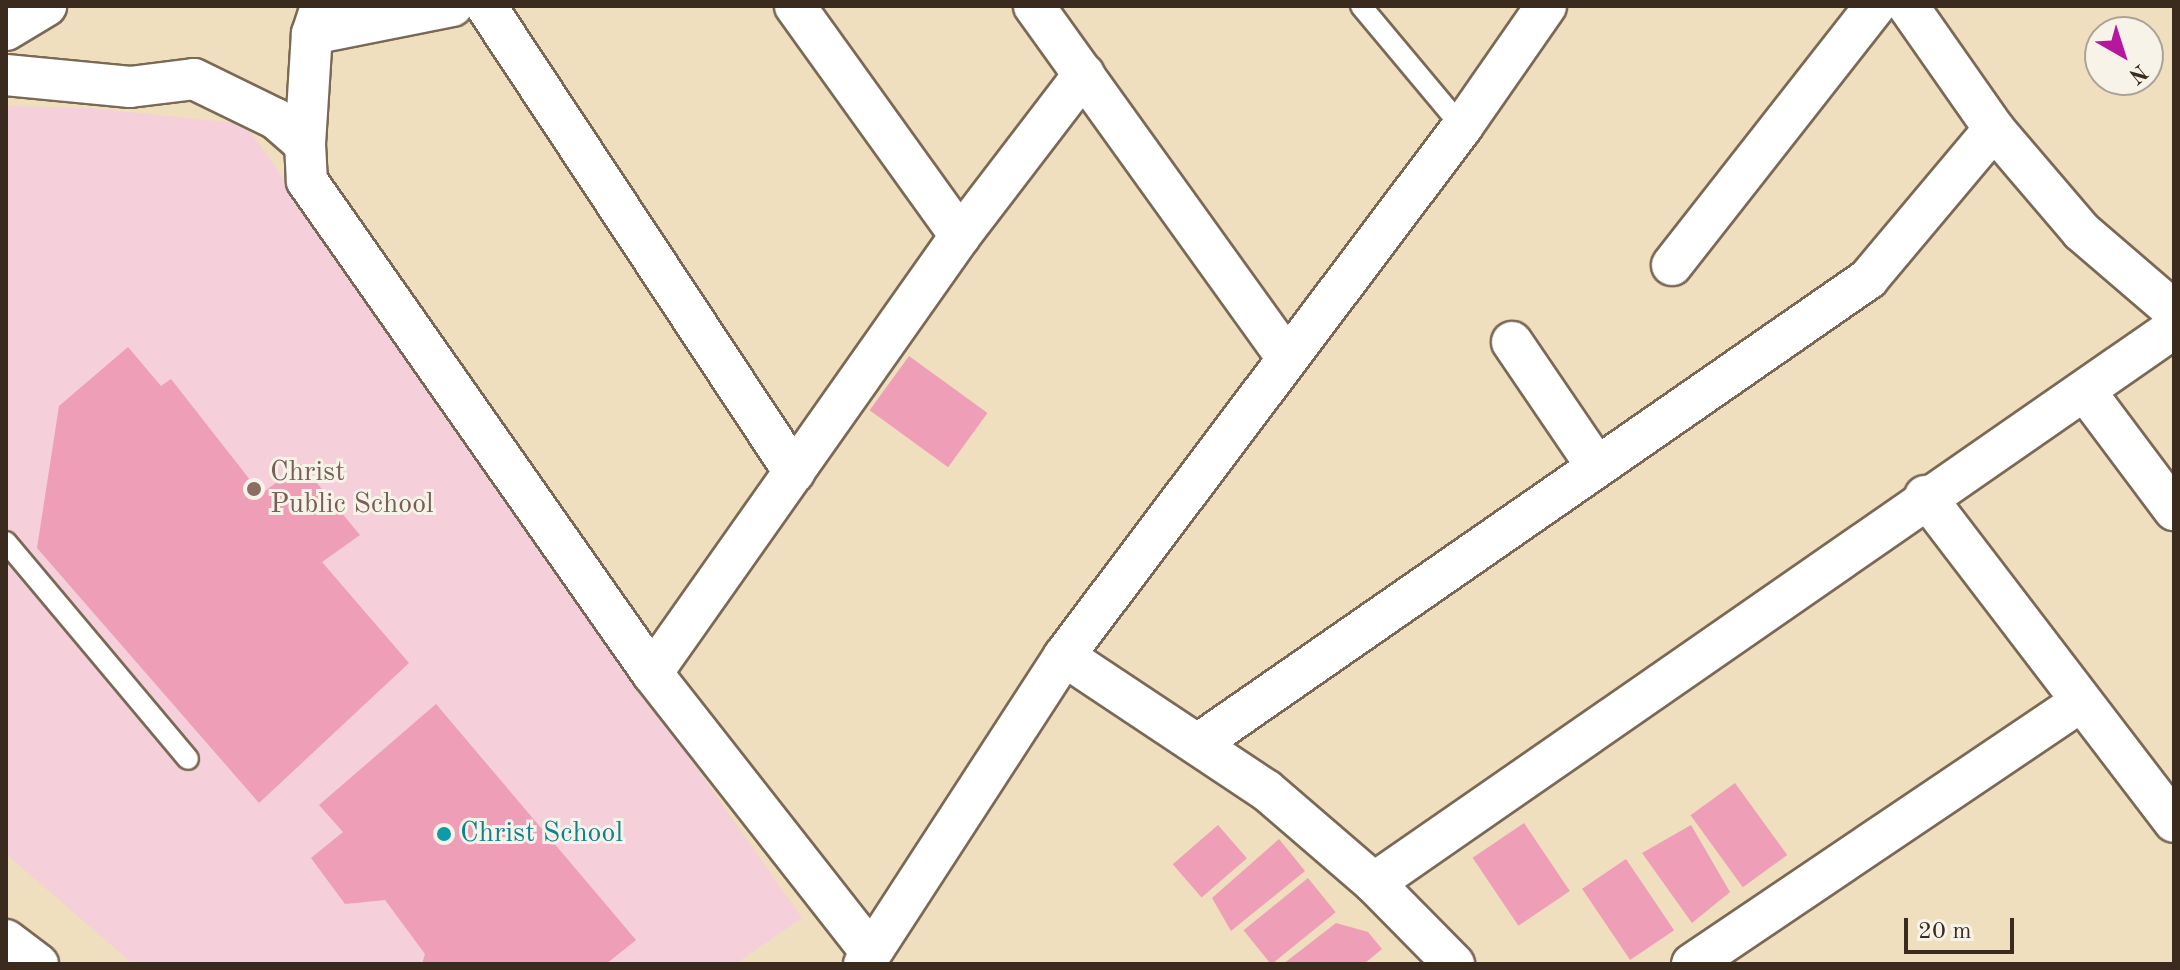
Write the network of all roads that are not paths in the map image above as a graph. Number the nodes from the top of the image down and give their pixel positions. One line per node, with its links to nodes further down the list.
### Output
1 (46, 6): 13 (street)
2 (452, 6): 12 (street)
3 (460, 6): 4 (street)
4 (473, 6)
5 (486, 6): 27 (street)
6 (795, 6): 19 (street)
7 (1034, 6): 14 (street)
8 (1361, 6): 16 (lane)
9 (1546, 6): 16 (street)
10 (1875, 6): 20 (street)
11 (1908, 6): 17 (street)
12 (317, 20): 18 (street)
13 (6, 30)
14 (1084, 74): 19 (street); 24 (street)
15 (6, 75): 18 (street)
16 (1462, 127): 24 (street)
17 (1994, 129): 21 (street); 26 (street)
18 (305, 144): 32 (street)
19 (960, 236): 27 (street)
20 (1672, 265)
21 (2174, 311)
22 (2174, 328): 25 (street)
23 (1512, 342): 26 (street)
24 (1285, 355): 31 (street)
25 (2085, 391): 28 (street); 29 (street)
26 (1595, 464): 34 (street)
27 (794, 472): 32 (street)
28 (1925, 496): 33 (street); 37 (street)
29 (2174, 510)
30 (6, 542): 35 (lane)
31 (1064, 656): 34 (street); 39 (street)
32 (652, 673): 39 (street)
33 (2081, 702): 36 (street); 42 (street)
34 (1198, 744): 37 (street)
35 (188, 759)
36 (2174, 822)
37 (1374, 883): 41 (street)
38 (6, 940): 40 (street)
39 (868, 958)
40 (38, 964)
41 (1454, 964)
42 (1692, 964)

